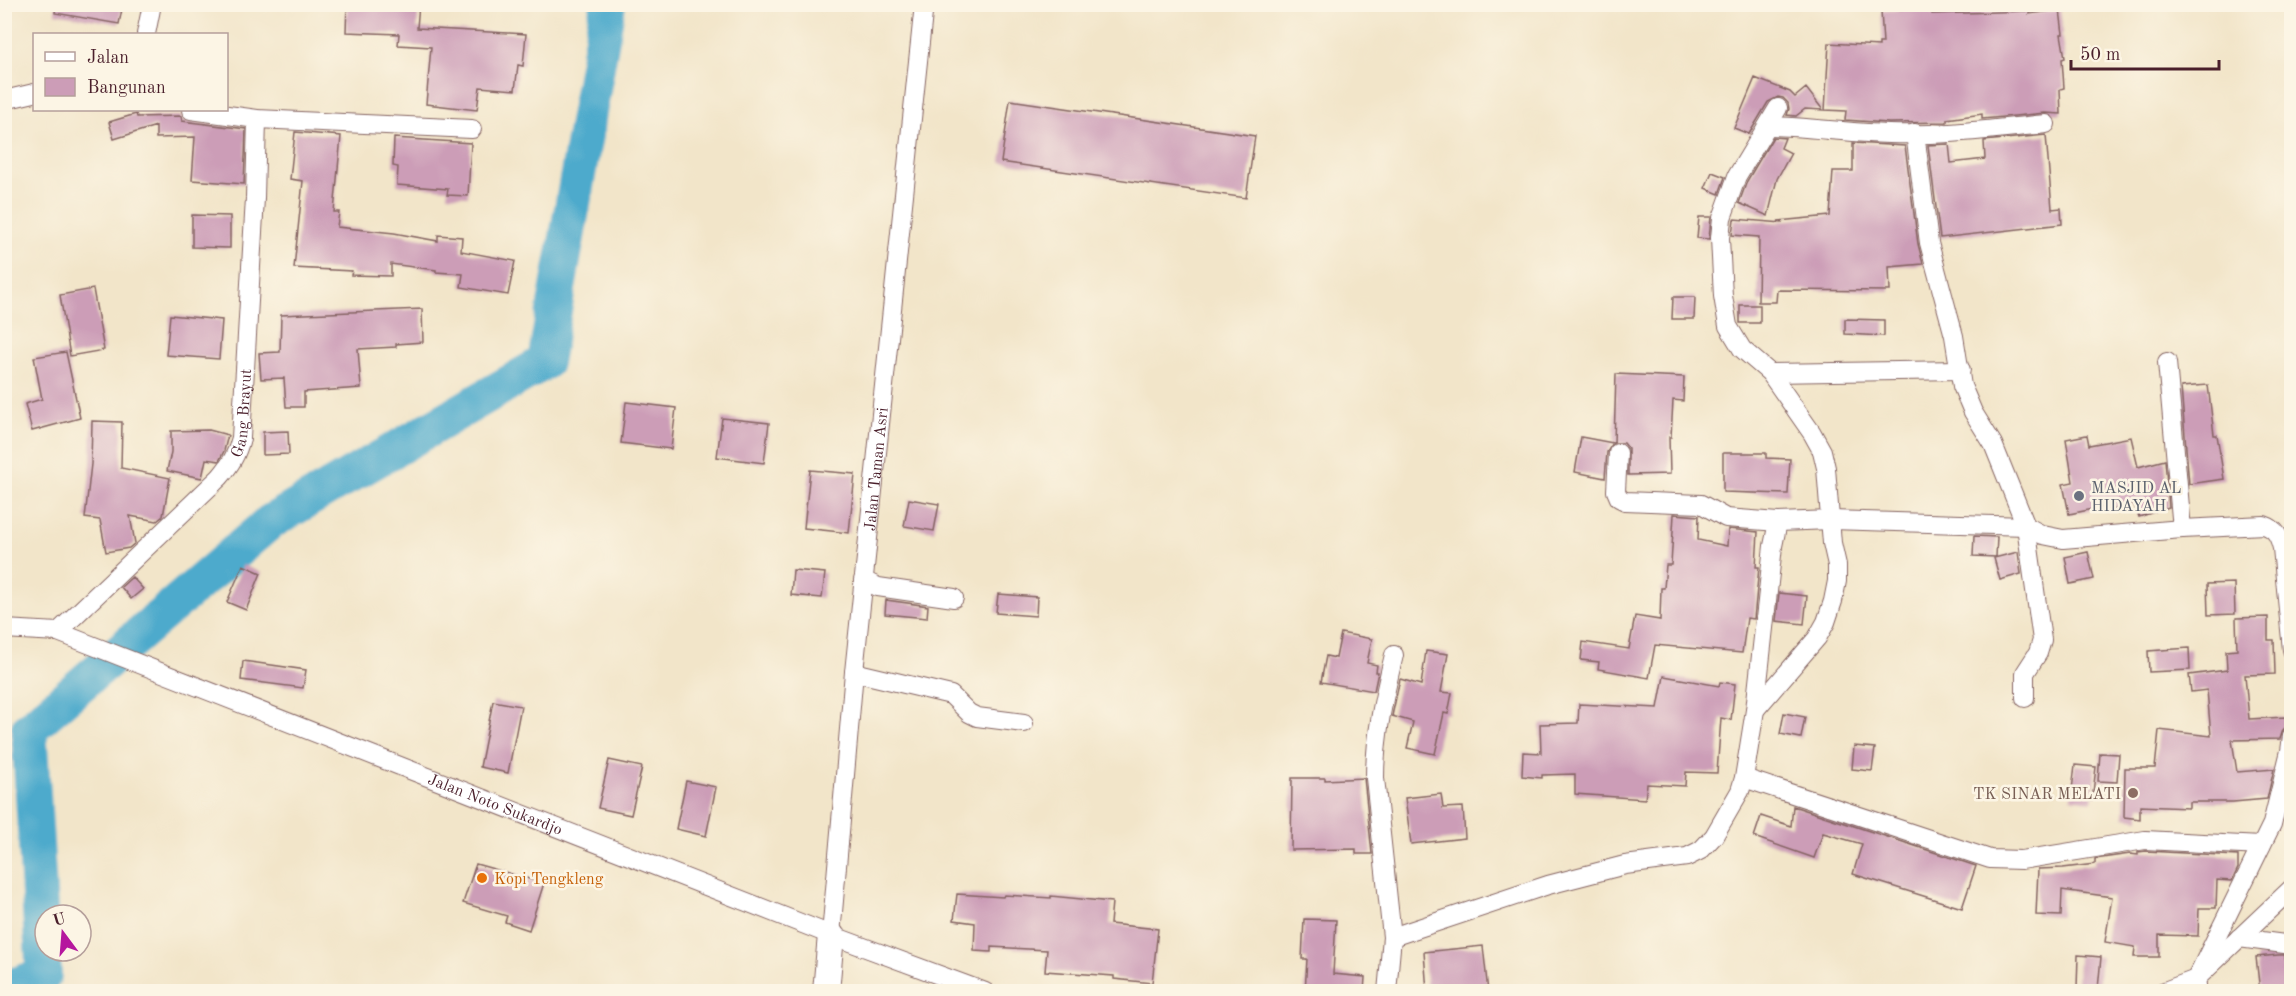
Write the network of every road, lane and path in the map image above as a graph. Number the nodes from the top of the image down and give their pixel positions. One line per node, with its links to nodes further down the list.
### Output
1 (152, 4): 3 (street)
2 (924, 4): 21 (street, Jalan Taman Asri)
3 (146, 33)
4 (33, 93): 5 (street)
5 (4, 100)
6 (1778, 108): 10 (street)
7 (199, 111): 8 (street)
8 (257, 119): 11 (street); 24 (street, Gang Brayut)
9 (2046, 124): 12 (street)
10 (1769, 126): 12 (street); 15 (street)
11 (472, 129)
12 (1915, 133): 14 (street)
13 (2166, 362): 20 (street)
14 (1961, 370): 15 (street); 19 (street)
15 (1770, 372): 17 (street)
16 (1618, 453): 18 (street)
17 (1831, 520): 18 (street); 19 (street); 29 (street)
18 (1778, 522): 29 (street)
19 (2026, 526): 20 (street); 28 (street)
20 (2181, 529): 25 (street)
21 (863, 580): 22 (street); 27 (street, Jalan Taman Asri)
22 (954, 598)
23 (4, 629): 24 (street, Jalan Noto Sukardjo)
24 (58, 632): 35 (street, Jalan Noto Sukardjo)
25 (2292, 651)
26 (1394, 655): 36 (street)
27 (854, 672): 30 (street); 35 (street, Jalan Taman Asri)
28 (2025, 698)
29 (1755, 710): 32 (street)
30 (1024, 723)
31 (2292, 736): 33 (street)
32 (1744, 778): 33 (street); 36 (street)
33 (2260, 846): 39 (street)
34 (2292, 888): 37 (street)
35 (831, 935): 40 (street); 41 (street, Jalan Noto Sukardjo)
36 (1392, 936): 42 (street)
37 (2239, 938): 38 (street); 39 (street)
38 (2292, 945)
39 (2197, 985): 43 (street)
40 (826, 992)
41 (985, 992)
42 (1387, 992)
43 (2162, 992)

